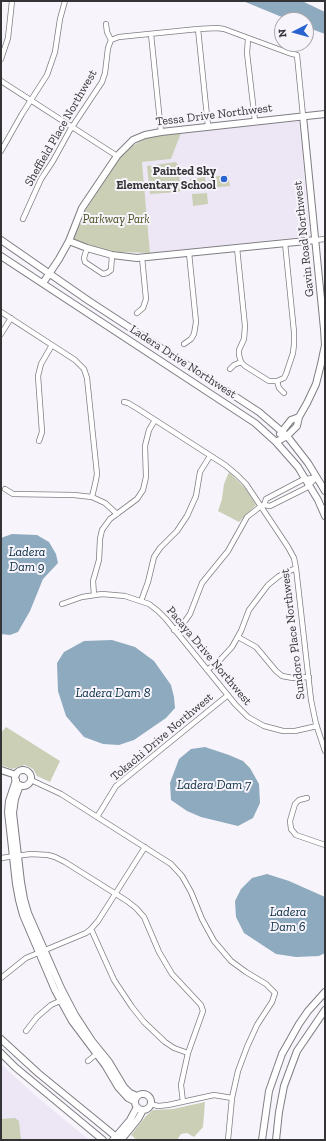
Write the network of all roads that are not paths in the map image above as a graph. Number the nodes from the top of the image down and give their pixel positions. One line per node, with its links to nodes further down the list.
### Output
1 (12, 1): 8 (street)
2 (65, 1): 10 (street)
3 (106, 24): 7 (street)
4 (198, 29): 5 (street); 6 (street); 15 (street)
5 (151, 34): 7 (street); 16 (street)
6 (248, 39): 12 (street, Gavin Road Northwest); 13 (street)
7 (112, 40): 14 (street, Sheffield Place Northwest)
8 (1, 59)
9 (1, 81): 10 (street)
10 (31, 100): 14 (street); 17 (street)
11 (325, 114): 12 (street, Tessa Drive Northwest)
12 (303, 116): 13 (street, Tessa Drive Northwest); 22 (street, Gavin Road Northwest)
13 (255, 122): 15 (street, Tessa Drive Northwest)
14 (73, 126): 18 (street); 19 (street, Sheffield Place Northwest)
15 (208, 126): 16 (street, Tessa Drive Northwest)
16 (161, 132): 18 (street, Tessa Drive Northwest)
17 (1, 151)
18 (117, 156): 23 (street, Tessa Drive Northwest)
19 (23, 219)
20 (325, 239): 22 (street)
21 (1, 240): 31 (street, Ladera Drive Northwest)
22 (316, 240): 24 (street); 39 (street, Gavin Road Northwest)
23 (69, 241): 25 (street); 31 (street, Tessa Drive Northwest)
24 (285, 243): 26 (street); 42 (street)
25 (87, 248): 28 (street); 28 (street)
26 (237, 248): 27 (street); 40 (street)
27 (189, 253): 30 (street); 37 (street)
28 (112, 255): 30 (street)
29 (1, 256): 32 (street, Ladera Drive Northwest)
30 (142, 257): 34 (street)
31 (49, 274): 32 (street, Tessa Drive Northwest); 47 (street, Ladera Drive Northwest)
32 (43, 284): 50 (street, Ladera Drive Northwest)
33 (1, 312): 35 (street)
34 (137, 313)
35 (11, 318): 36 (street); 38 (street)
36 (1, 334)
37 (184, 344)
38 (52, 345): 49 (street); 56 (street)
39 (325, 345): 45 (street, Gavin Road Northwest)
40 (241, 362): 41 (street); 42 (street)
41 (230, 369)
42 (277, 381): 43 (street)
43 (284, 393)
44 (124, 402): 46 (street, Sundoro Place Northwest)
45 (299, 417): 47 (street, Gavin Road Northwest); 48 (street, Gavin Road Northwest)
46 (155, 420): 51 (street, Sundoro Place Northwest); 58 (street)
47 (282, 431): 48 (street, Ladera Drive Northwest); 50 (street, Gavin Road Northwest)
48 (287, 436): 50 (street, Gavin Road Northwest); 52 (street, Ladera Drive Northwest)
49 (39, 441)
50 (276, 442): 53 (street, Ladera Drive Northwest)
51 (210, 456): 57 (street, Sundoro Place Northwest); 62 (street)
52 (317, 477): 53 (street); 55 (street, Ladera Drive Northwest)
53 (307, 482): 57 (street); 57 (street); 59 (street, Ladera Drive Northwest)
54 (5, 489): 56 (street)
55 (325, 491)
56 (92, 497): 58 (street)
57 (262, 506): 60 (street, Sundoro Place Northwest); 64 (street)
58 (117, 514): 61 (street)
59 (325, 516)
60 (296, 568): 65 (street); 67 (street, Sundoro Place Northwest)
61 (94, 595): 62 (street, Pacaya Drive Northwest); 63 (street, Pacaya Drive Northwest)
62 (141, 601): 64 (street, Pacaya Drive Northwest)
63 (62, 604)
64 (174, 630): 66 (street, Pacaya Drive Northwest)
65 (238, 637): 66 (street); 67 (street)
66 (207, 670): 68 (street, Pacaya Drive Northwest)
67 (308, 677): 69 (street, Sundoro Place Northwest)
68 (228, 695): 69 (street, Pacaya Drive Northwest); 75 (street, Tokachi Drive Northwest)
69 (317, 726): 70 (street, Sundoro Place Northwest)
70 (325, 750)
71 (1, 770): 72 (street)
72 (17, 780): 73 (street); 73 (street); 78 (street)
73 (31, 780): 75 (street)
74 (307, 798): 76 (street)
75 (97, 817): 77 (street)
76 (325, 845)
77 (145, 847): 80 (street); 93 (street)
78 (15, 856): 79 (street); 80 (street); 82 (street)
79 (1, 858)
80 (115, 894): 81 (street); 91 (street)
81 (91, 929): 82 (street); 91 (street)
82 (41, 951): 83 (street); 85 (street)
83 (1, 978)
84 (325, 992): 101 (street)
85 (63, 999): 87 (street); 89 (street)
86 (325, 1010): 102 (street)
87 (26, 1031)
88 (1, 1039): 98 (street)
89 (98, 1052): 92 (street); 94 (street)
90 (1, 1053): 99 (street)
91 (188, 1053): 95 (street)
92 (88, 1061)
93 (232, 1098): 95 (street); 100 (street)
94 (136, 1102): 96 (street); 97 (street); 98 (street)
95 (183, 1102): 96 (street)
96 (151, 1104): 97 (street)
97 (143, 1110): 98 (street)
98 (117, 1139)
99 (102, 1140)
100 (228, 1140)
101 (262, 1140)
102 (276, 1140)

